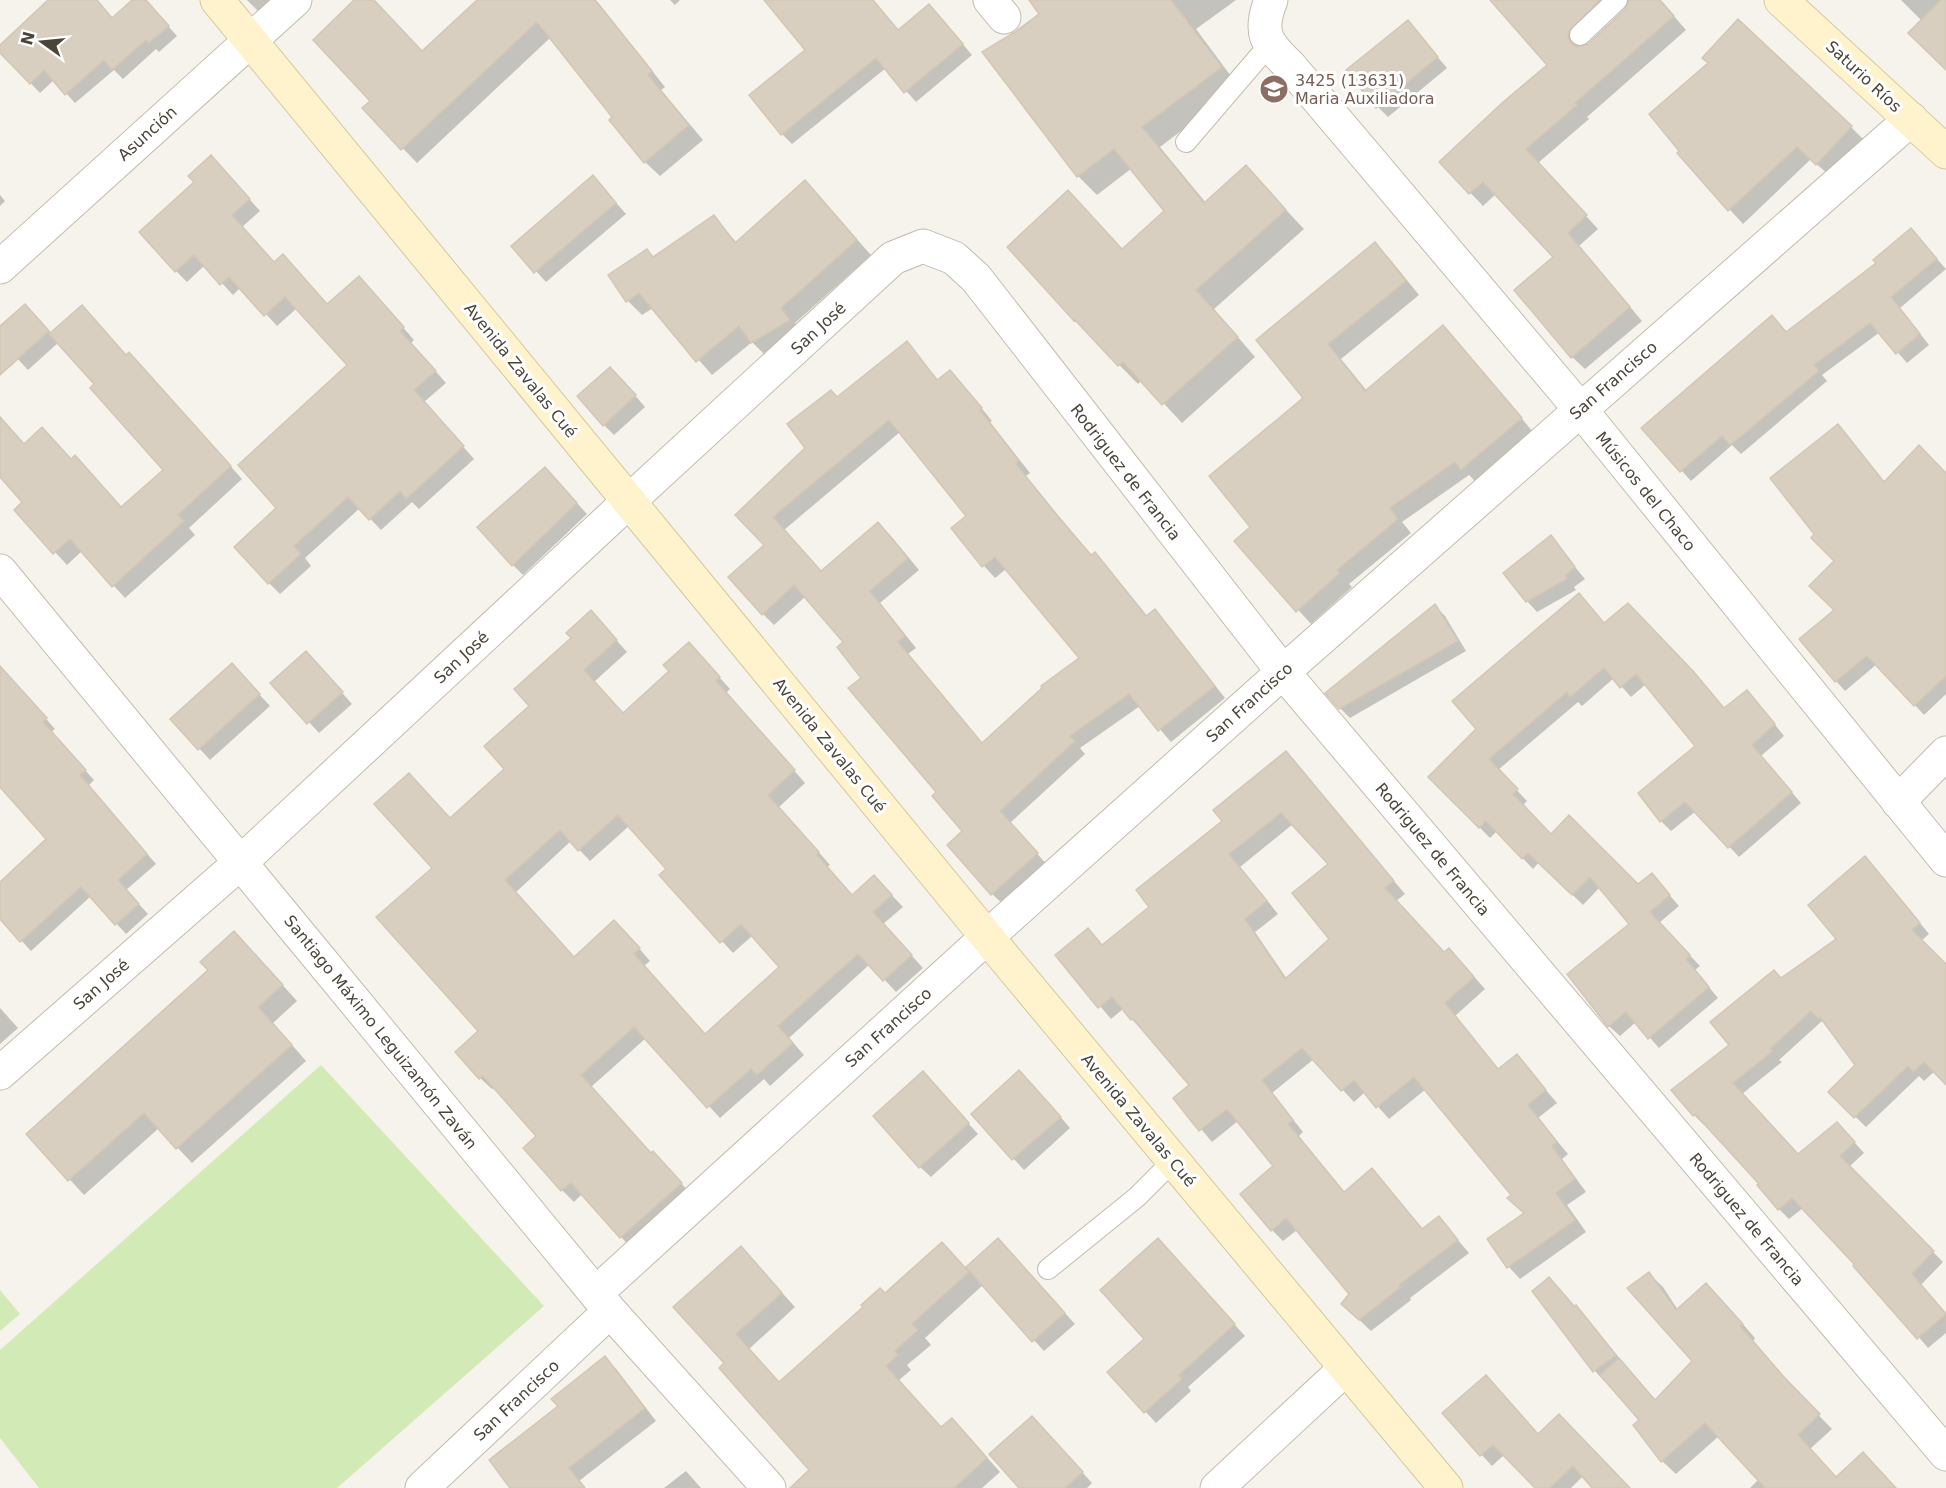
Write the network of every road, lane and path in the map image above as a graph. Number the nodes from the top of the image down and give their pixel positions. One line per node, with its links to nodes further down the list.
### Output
1 (217, 0): 7 (main road, Avenida Zavalas Cué)
2 (295, 0): 7 (street, Asunción)
3 (1271, 0): 8 (street)
4 (1617, 0): 6 (lane)
5 (1781, 0): 9 (main road, Saturio Ríos)
6 (1580, 35)
7 (250, 40): 13 (street, Asunción); 15 (main road, Avenida Zavalas Cué)
8 (1269, 45): 10 (lane); 14 (street, Músicos del Chaco)
9 (1911, 119): 11 (main road, Saturio Ríos); 14 (street, San Francisco)
10 (1186, 142)
11 (1946, 152)
12 (923, 246): 15 (street, San José); 17 (street, Rodriguez de Francia)
13 (0, 267)
14 (1580, 409): 17 (street, San Francisco); 19 (street, Músicos del Chaco)
15 (629, 501): 21 (street, San José); 22 (main road, Avenida Zavalas Cué)
16 (0, 571): 21 (street, Santiago Máximo Leguizamón Zaván)
17 (1283, 672): 22 (street, San Francisco); 28 (street, Rodriguez de Francia)
18 (1946, 753): 19 (street)
19 (1898, 802): 20 (street, Músicos del Chaco)
20 (1946, 860)
21 (241, 862): 23 (street, San José); 26 (street, Santiago Máximo Leguizamón Zaván)
22 (987, 937): 24 (main road, Avenida Zavalas Cué); 26 (street, San Francisco)
23 (0, 1073)
24 (1173, 1161): 25 (lane); 27 (main road, Avenida Zavalas Cué)
25 (1048, 1269)
26 (603, 1302): 29 (street, San Francisco); 30 (street, Santiago Máximo Leguizamón Zaván)
27 (1345, 1369): 31 (street); 32 (main road, Avenida Zavalas Cué)
28 (1946, 1454)
29 (422, 1488)
30 (768, 1488)
31 (1217, 1488)
32 (1446, 1488)

